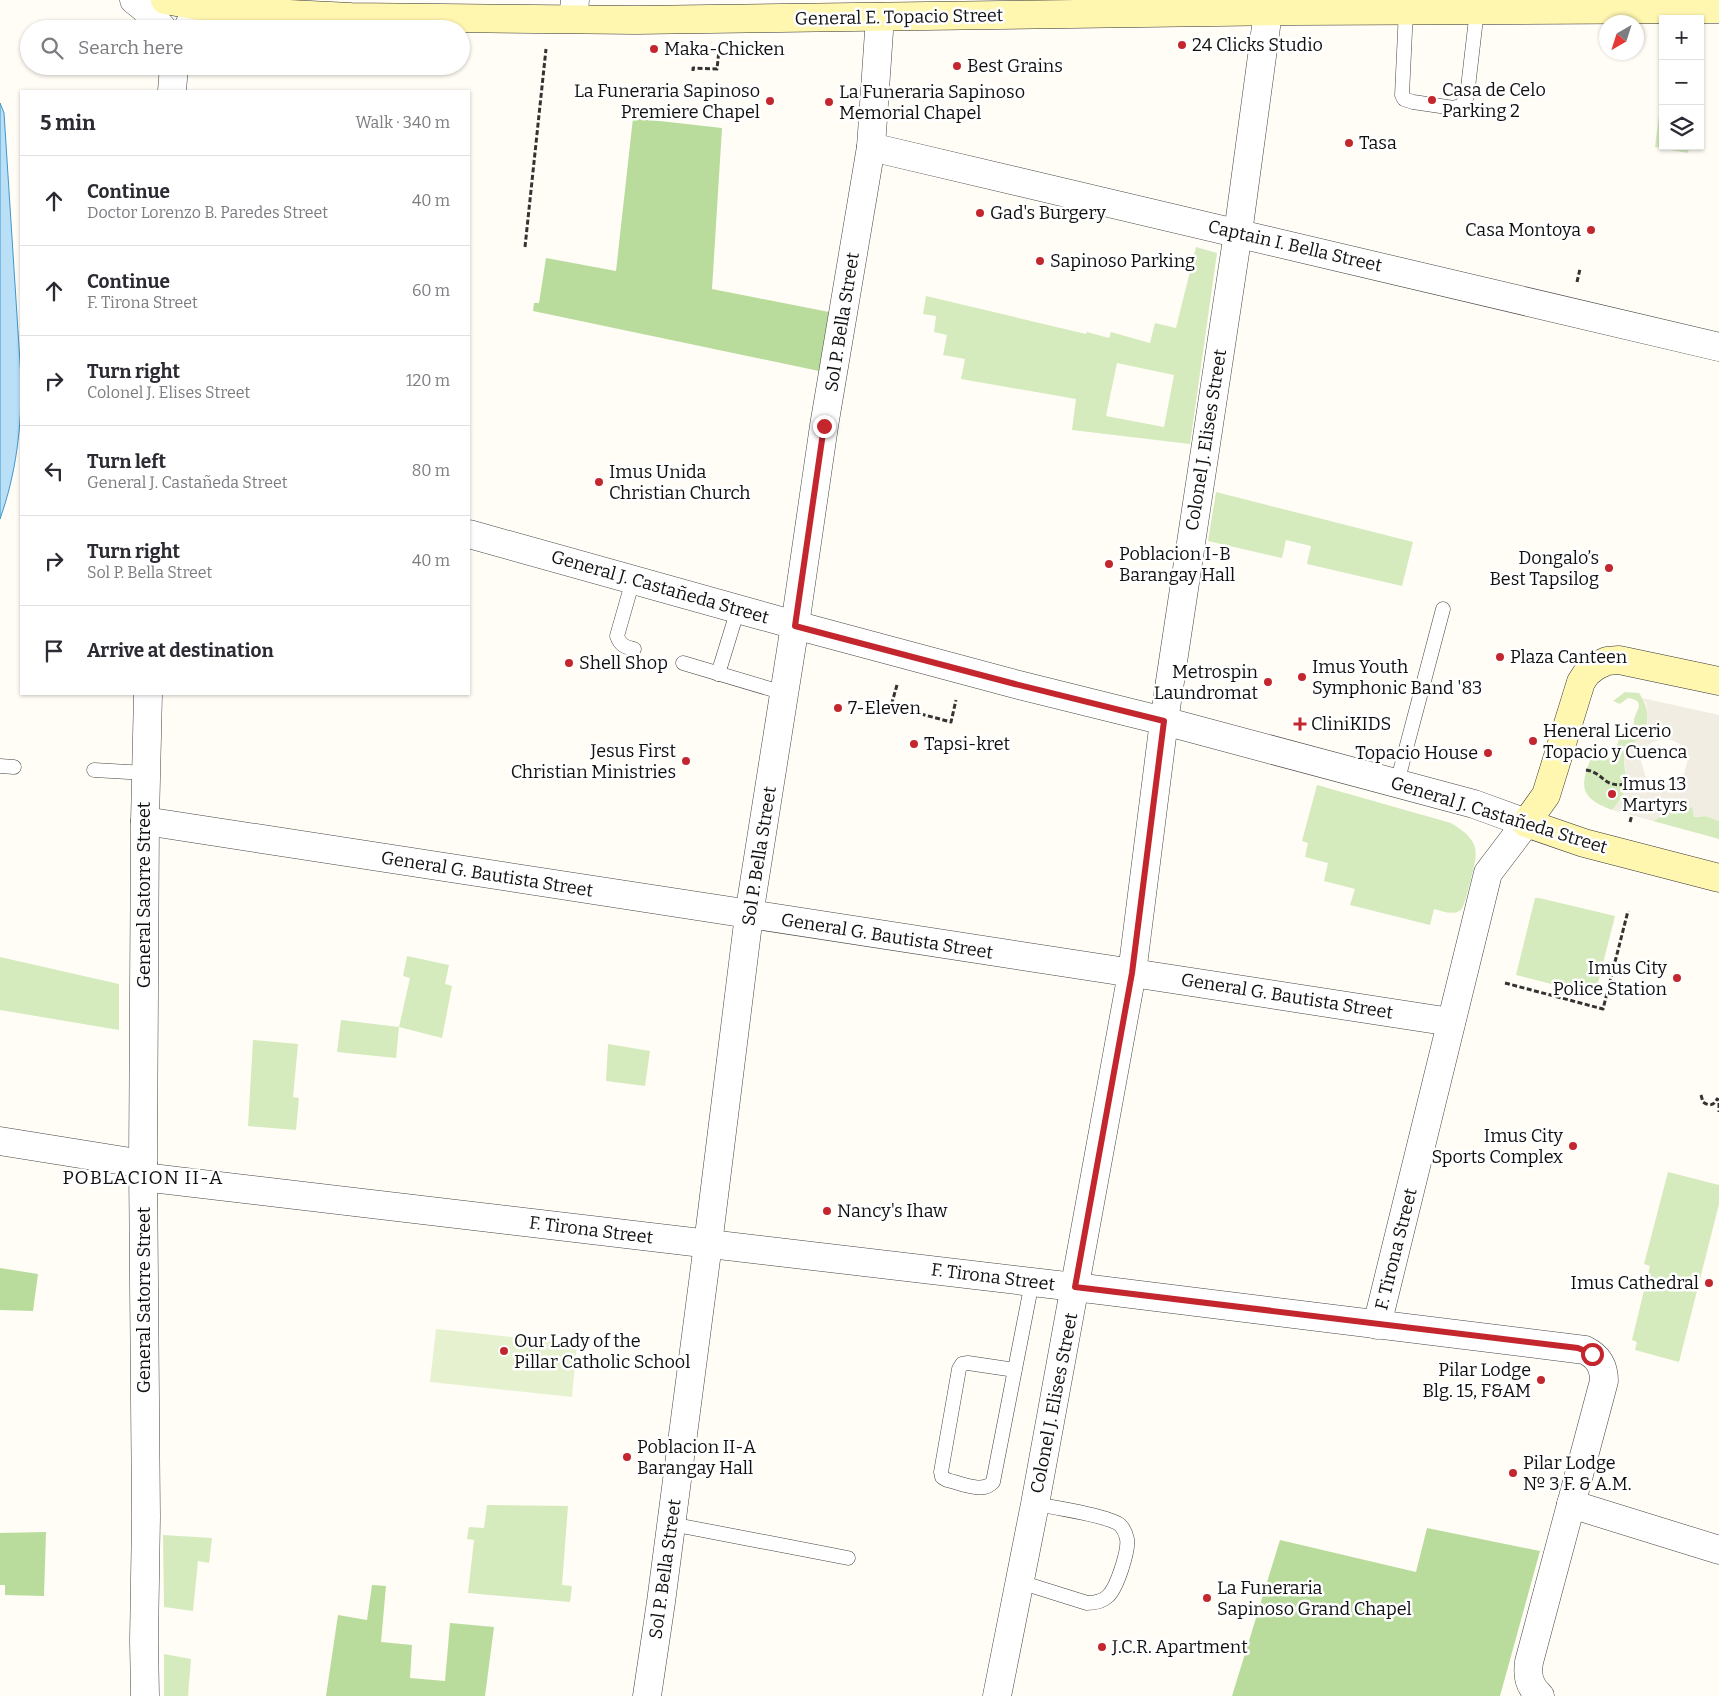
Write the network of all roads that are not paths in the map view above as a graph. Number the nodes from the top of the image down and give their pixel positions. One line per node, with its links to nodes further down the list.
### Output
1 (134, 0): 12 (street)
2 (167, 0): 3 (main road, General E. Topacio Street)
3 (206, 7): 4 (main road, General E. Topacio Street); 13 (street)
4 (353, 8): 6 (main road, General E. Topacio Street)
5 (914, 8): 10 (main road, General E. Topacio Street); 11 (main road, General E. Topacio Street)
6 (574, 9): 11 (main road, General E. Topacio Street)
7 (1719, 9): 9 (main road, General E. Topacio Street)
8 (1406, 10): 9 (main road, General E. Topacio Street); 9 (lane); 10 (main road, General E. Topacio Street)
9 (1477, 10)
10 (1268, 12): 17 (street, Colonel J. Elises Street)
11 (880, 17): 16 (street, Sol P. Bella Street)
12 (155, 20)
13 (192, 20)
14 (173, 75): 15 (street)
15 (172, 90)
16 (871, 147): 17 (street, Captain I. Bella Street); 23 (street, Sol P. Bella Street)
17 (1238, 233): 18 (street, Captain I. Bella Street); 30 (street, Colonel J. Elises Street)
18 (1719, 347)
19 (470, 534): 20 (street, General J. Castañeda Street)
20 (633, 580): 21 (street, General J. Castañeda Street); 24 (lane)
21 (738, 609): 23 (street, General J. Castañeda Street); 26 (lane)
22 (1443, 609): 33 (lane)
23 (795, 626): 28 (street, Sol P. Bella Street); 30 (street, General J. Castañeda Street)
24 (634, 649)
25 (683, 663): 26 (lane)
26 (718, 674): 28 (lane)
27 (1719, 681): 35 (main road, F. Tirona Street)
28 (784, 693): 37 (street, Sol P. Bella Street)
29 (148, 695): 32 (street, General Satorre Street)
30 (1164, 721): 33 (street, General J. Castañeda Street); 38 (street, Colonel J. Elises Street)
31 (94, 770): 32 (lane)
32 (146, 773): 34 (street, General Satorre Street)
33 (1397, 783): 35 (street, General J. Castañeda Street)
34 (144, 821): 37 (street, General G. Bautista Street); 41 (street, General Satorre Street)
35 (1526, 822): 36 (main road, General J. Castañeda Street); 39 (street, F. Tirona Street)
36 (1719, 878)
37 (749, 915): 38 (street, General G. Bautista Street); 42 (street, Sol P. Bella Street)
38 (1132, 973): 39 (street, General G. Bautista Street); 44 (street, Colonel J. Elises Street)
39 (1451, 1022): 45 (street, F. Tirona Street)
40 (0, 1141): 41 (street, F. Tirona Street)
41 (143, 1170): 42 (street, F. Tirona Street); 54 (street, General Satorre Street)
42 (708, 1244): 43 (street, F. Tirona Street); 49 (street, Sol P. Bella Street)
43 (1032, 1282): 44 (street, F. Tirona Street); 46 (lane)
44 (1075, 1287): 45 (street, F. Tirona Street); 47 (street, Colonel J. Elises Street)
45 (1377, 1324): 48 (street)
46 (1015, 1370): 46 (lane)
47 (1035, 1504): 52 (street, Colonel J. Elises Street); 52 (lane)
48 (1571, 1504): 50 (street); 53 (street)
49 (671, 1524): 51 (lane); 55 (street, Sol P. Bella Street)
50 (1719, 1550)
51 (848, 1558)
52 (1020, 1582): 56 (street, Colonel J. Elises Street)
53 (1535, 1690)
54 (145, 1696)
55 (647, 1696)
56 (997, 1696)

